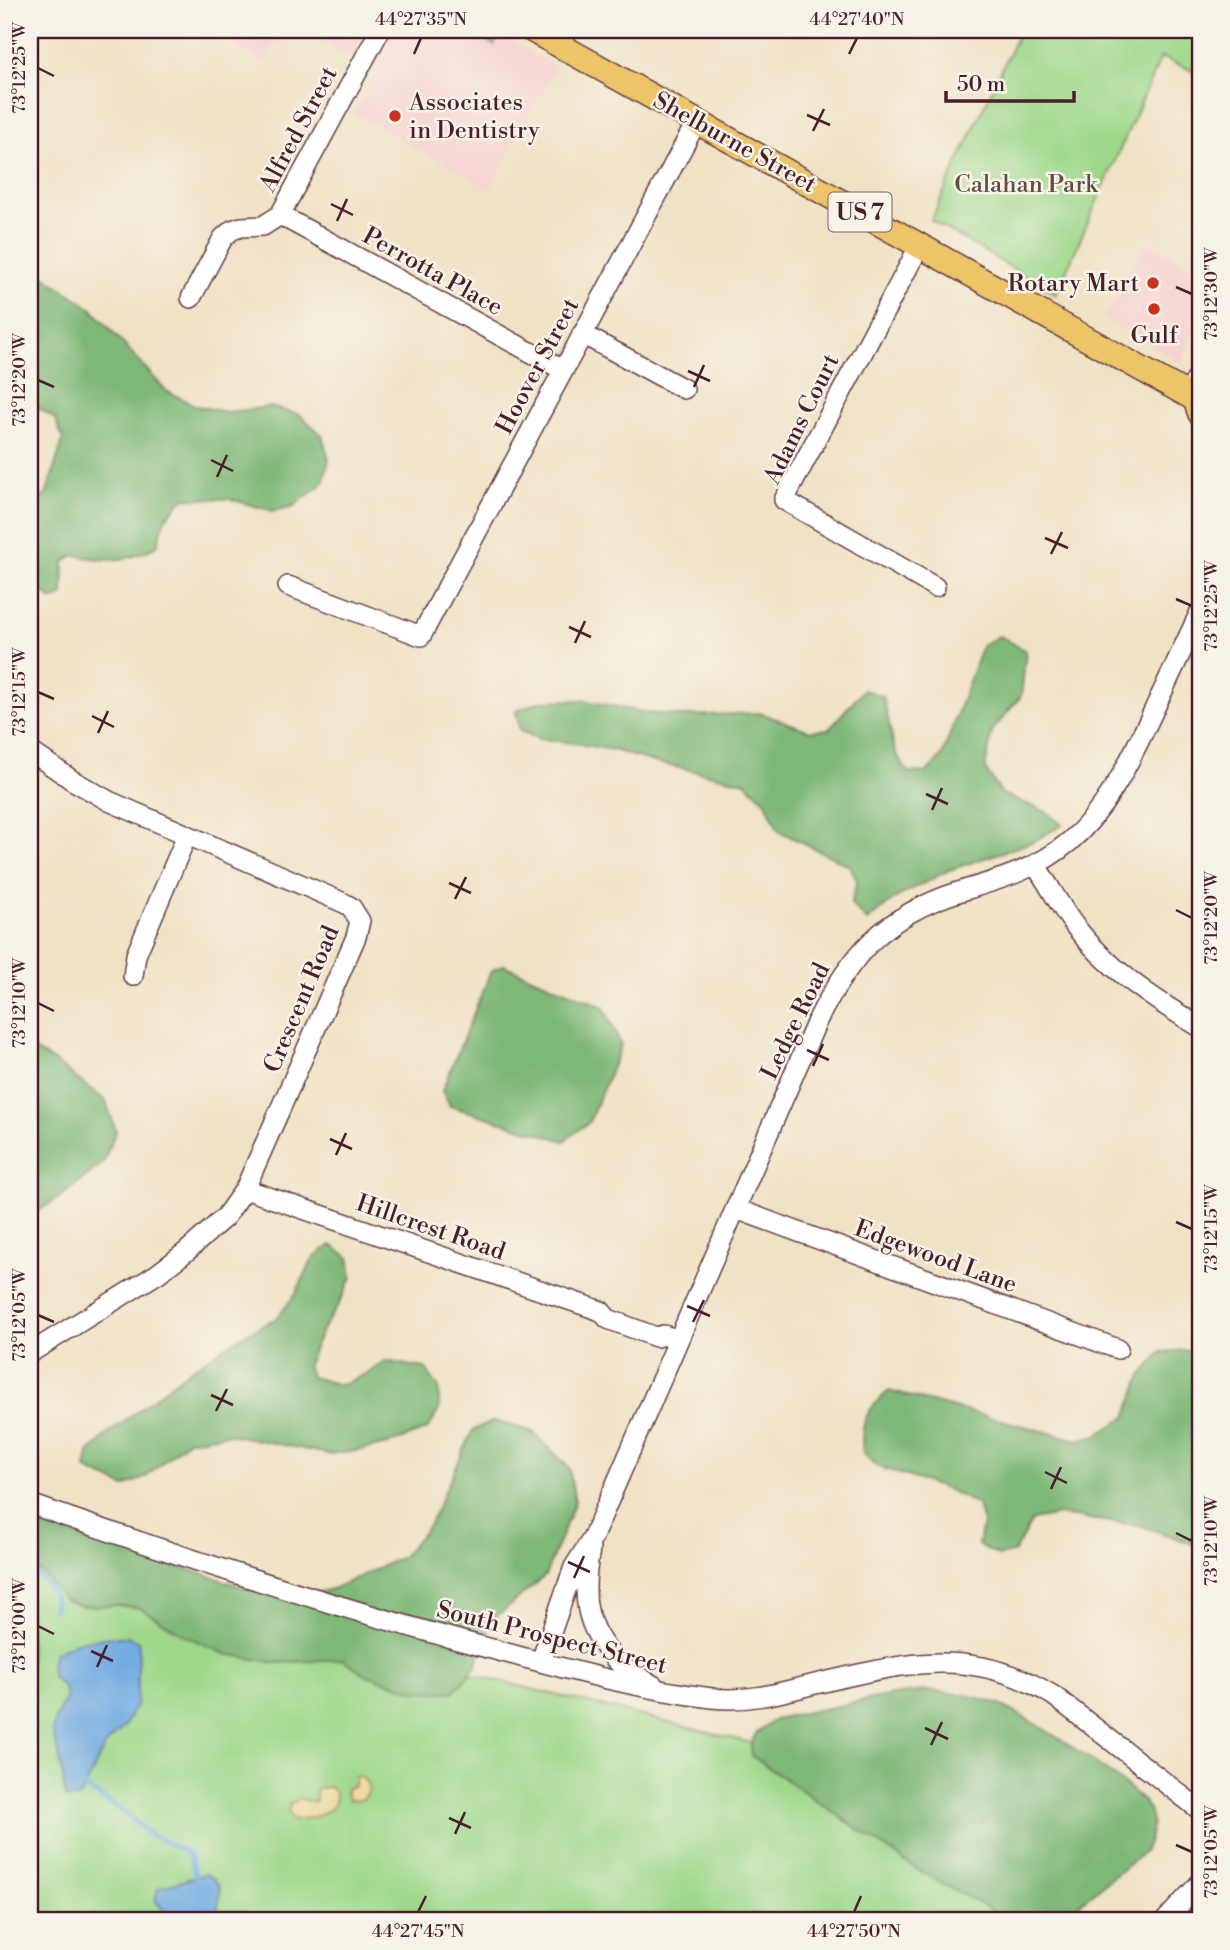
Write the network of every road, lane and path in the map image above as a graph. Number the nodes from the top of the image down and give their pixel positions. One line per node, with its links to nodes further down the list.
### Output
1 (380, 30): 4 (street, Alfred Street)
2 (532, 30): 3 (main road, Shelburne Street / US 7)
3 (697, 121): 5 (main road, Shelburne Street / US 7); 7 (street, Hoover Street)
4 (279, 215): 6 (street); 8 (street, Perrotta Place)
5 (919, 245): 11 (main road, Shelburne Street / US 7); 13 (street, Adams Court)
6 (191, 298)
7 (582, 334): 8 (street, Hoover Street); 10 (street)
8 (563, 370): 12 (street, Hoover Street)
9 (1200, 372): 11 (street)
10 (684, 390)
11 (1196, 402)
12 (288, 586)
13 (935, 587)
14 (1200, 612): 17 (street, Ledge Road)
15 (30, 751): 16 (street, Crescent Road)
16 (187, 835): 18 (street); 20 (street, Crescent Road)
17 (1035, 866): 19 (street); 21 (street, Ledge Road)
18 (133, 976)
19 (1200, 1027)
20 (245, 1189): 22 (street, Hillcrest Road); 24 (street, Crescent Road)
21 (736, 1209): 22 (street, Ledge Road); 23 (street, Edgewood Lane)
22 (671, 1337): 26 (street, Ledge Road)
23 (1118, 1349)
24 (30, 1353)
25 (30, 1504): 27 (street, South Prospect Street)
26 (592, 1539): 27 (street, Ledge Road); 28 (street, Ledge Road)
27 (541, 1661): 28 (street, South Prospect Street)
28 (657, 1688): 29 (street, South Prospect Street)
29 (1200, 1810)
30 (1200, 1883): 31 (street)
31 (1166, 1920)

